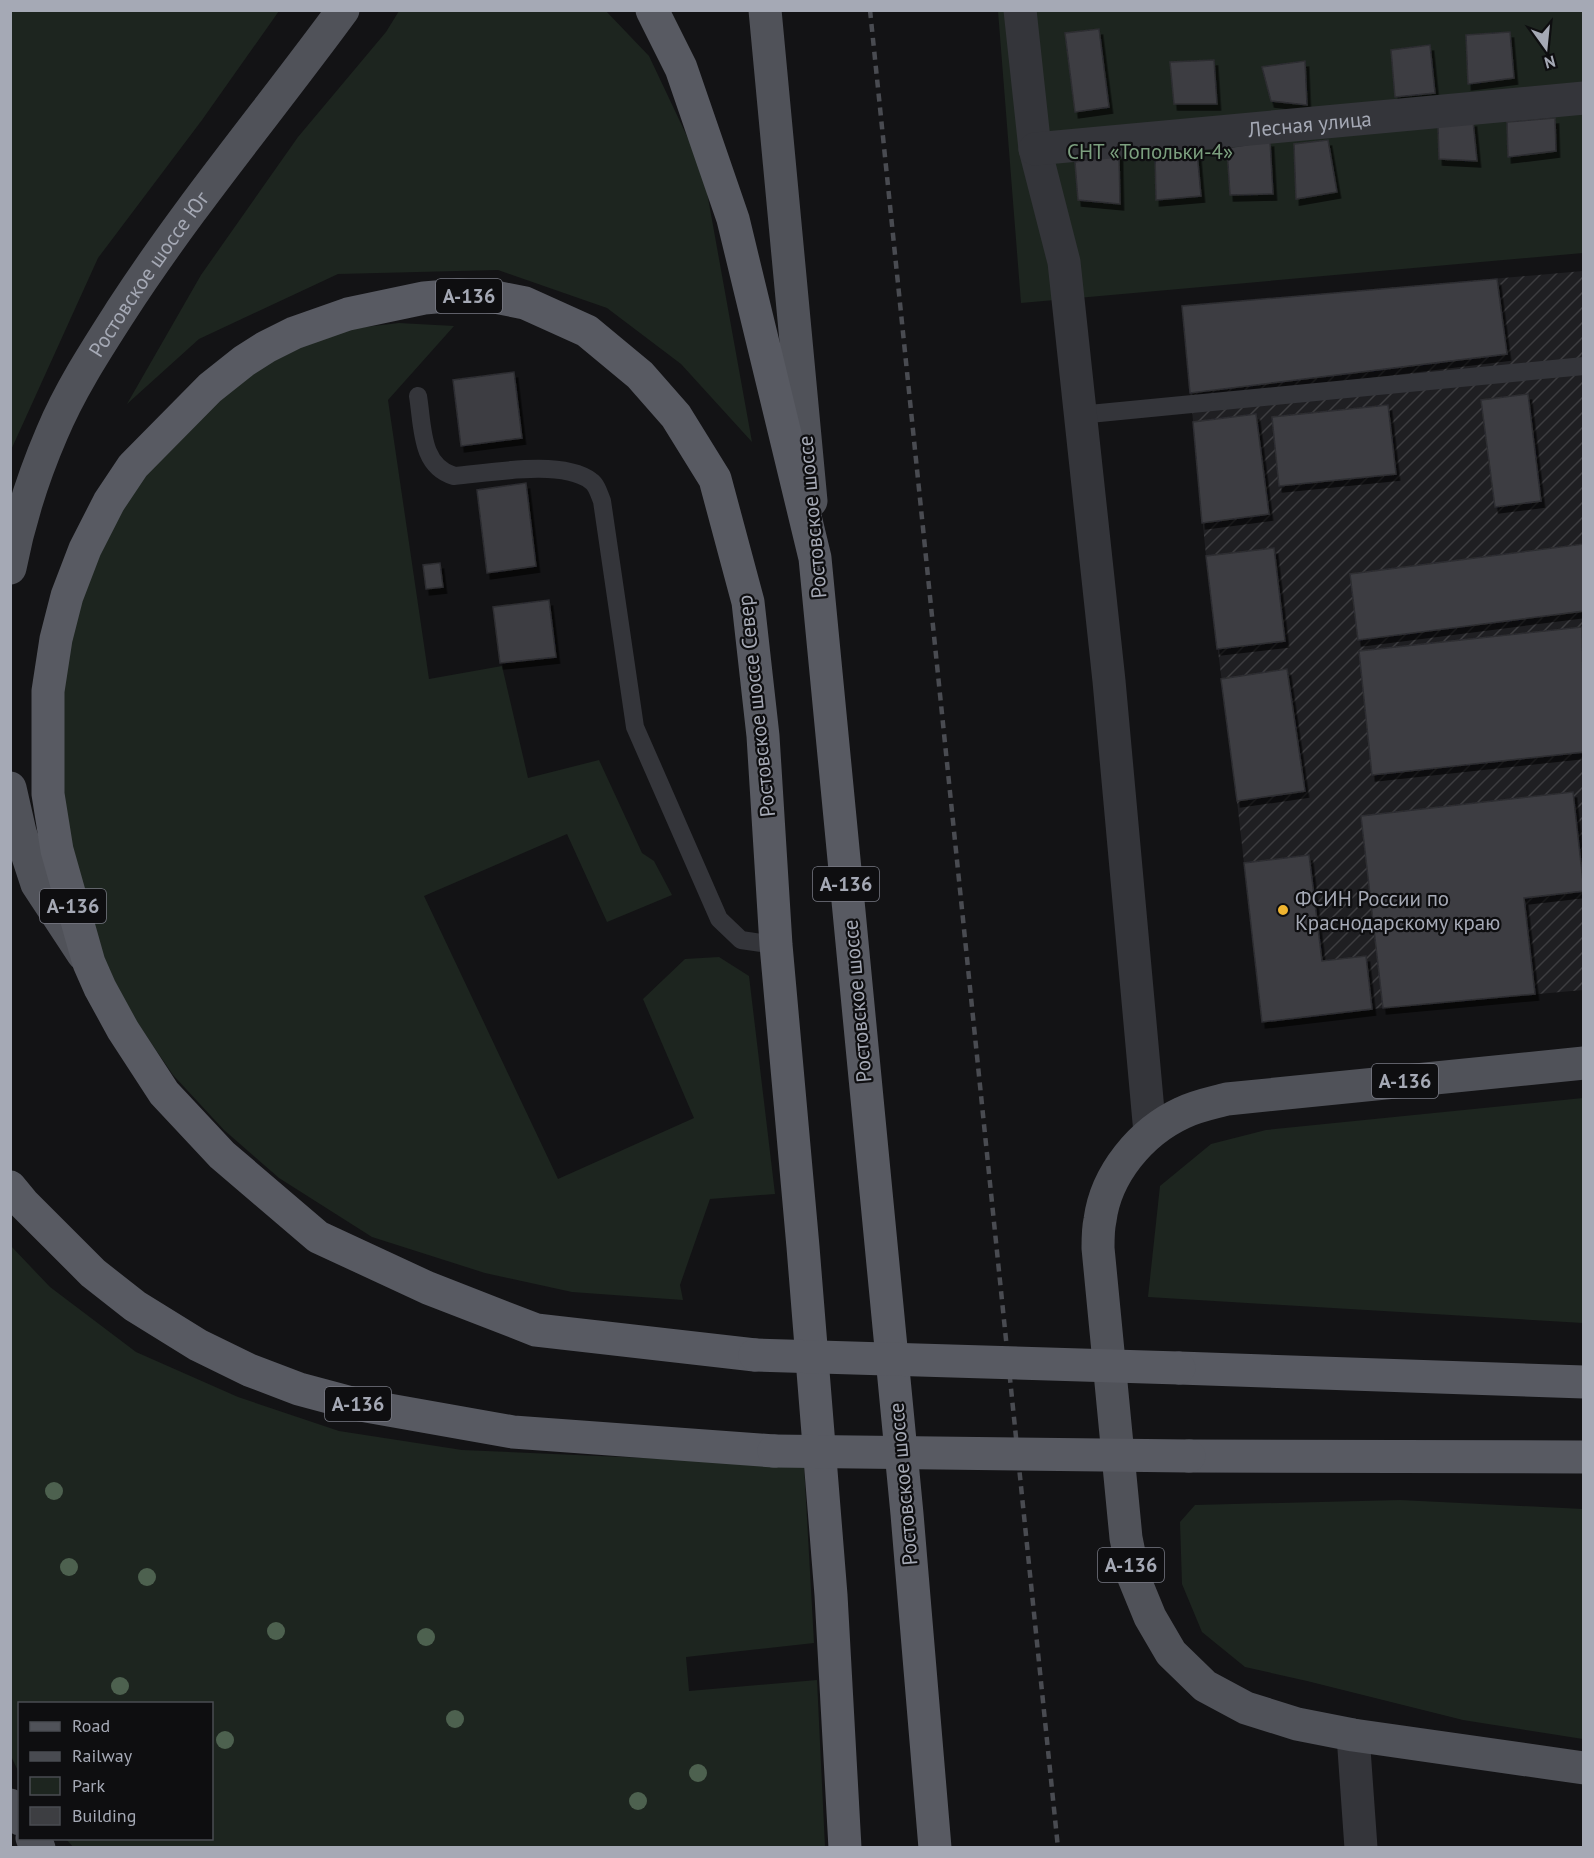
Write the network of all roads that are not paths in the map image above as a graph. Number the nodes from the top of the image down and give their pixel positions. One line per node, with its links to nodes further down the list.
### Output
1 (344, 10): 11 (main road, Ростовское шоссе Юг)
2 (652, 10): 10 (highway, А-136)
3 (765, 10): 10 (main road, Ростовское шоссе / А-136)
4 (1020, 10): 6 (street)
5 (1584, 98): 6 (street, Лесная улица)
6 (1035, 149): 9 (street)
7 (1584, 366): 9 (lane)
8 (418, 396): 13 (lane)
9 (1080, 415): 16 (street)
10 (815, 558): 23 (highway, Ростовское шоссе / А-136)
11 (10, 568)
12 (10, 788): 14 (main road, А-136)
13 (776, 945): 14 (highway, Ростовское шоссе Север / А-136); 22 (highway, А-136)
14 (90, 963): 18 (highway, А-136, bridge)
15 (1584, 1063): 16 (main road, А-136)
16 (1150, 1133): 20 (main road, А-136)
17 (10, 1187): 19 (highway, А-136, bridge)
18 (1584, 1382)
19 (1584, 1457)
20 (1353, 1735): 21 (main road, А-136); 24 (street)
21 (1584, 1768)
22 (845, 1848)
23 (936, 1848)
24 (1361, 1848)

